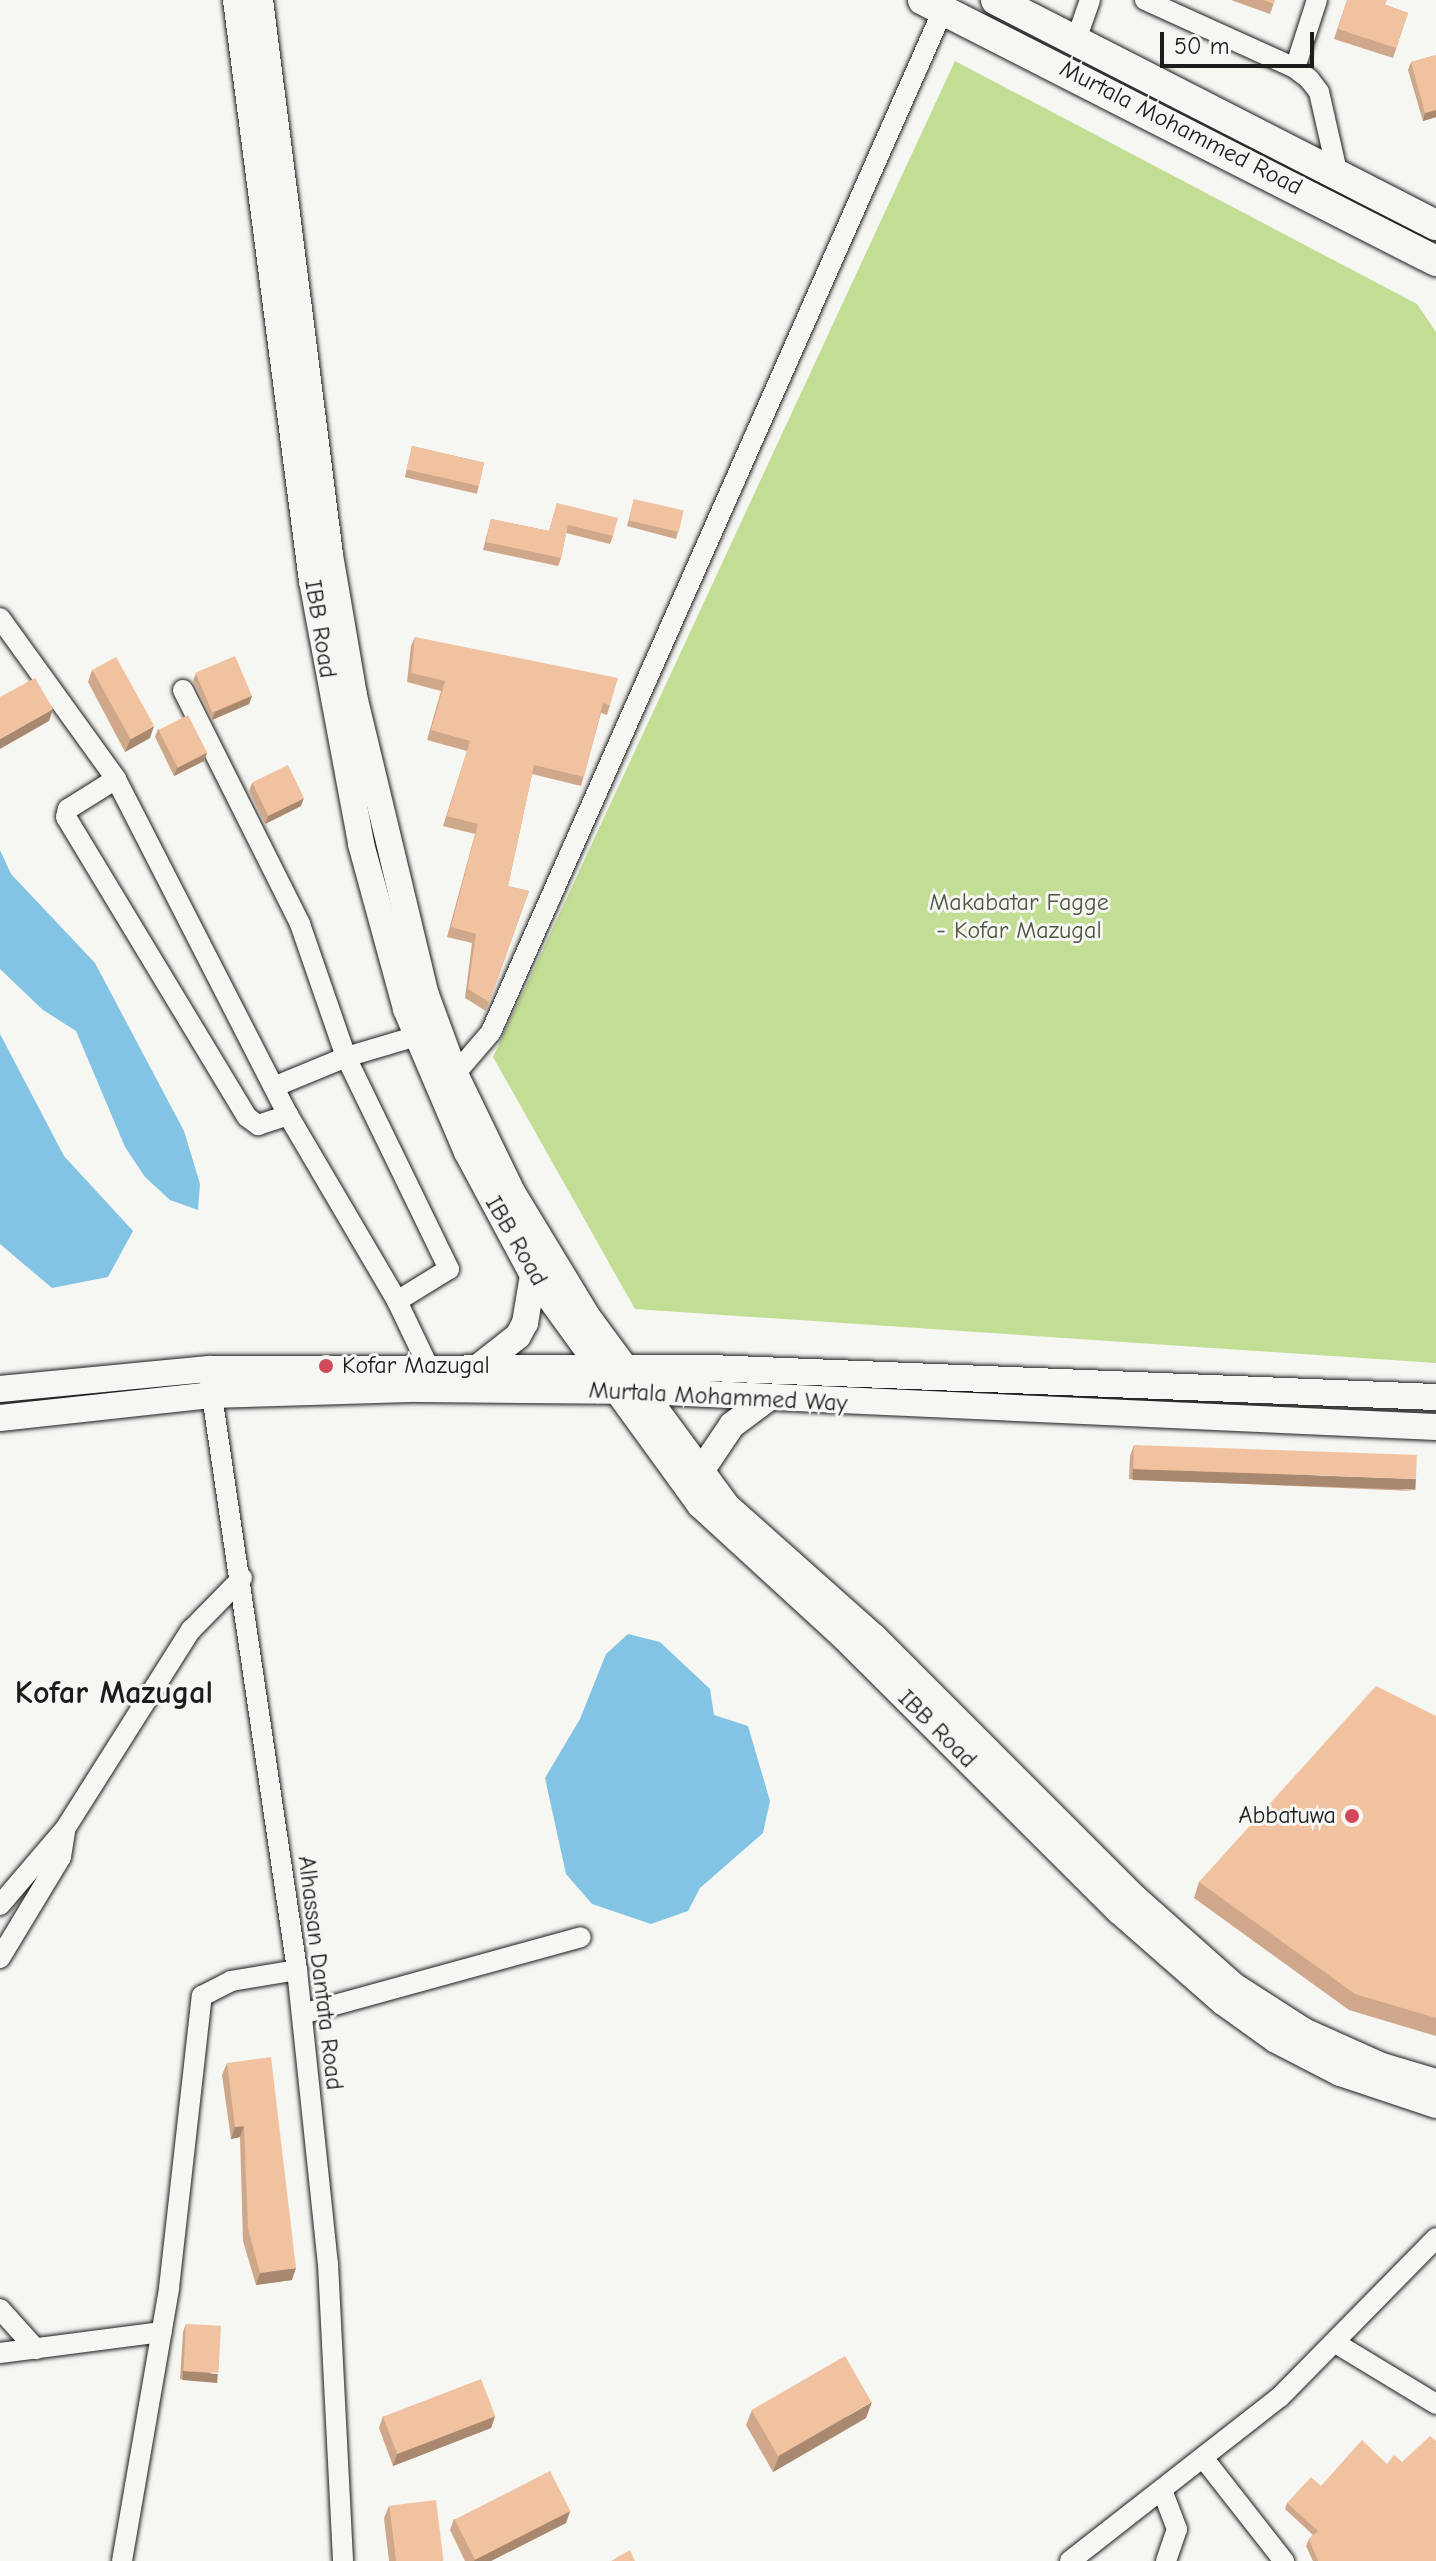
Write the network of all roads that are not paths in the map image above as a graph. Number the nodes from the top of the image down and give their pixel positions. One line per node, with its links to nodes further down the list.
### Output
1 (236, 0): 16 (main road, IBB Road)
2 (260, 0): 18 (main road, IBB Road)
3 (996, 0): 8 (highway, Murtala Mohammed Road)
4 (1090, 0): 8 (street)
5 (1145, 0): 9 (street)
6 (1317, 0): 9 (street)
7 (933, 5): 12 (highway, Murtala Mohammed Road); 18 (street)
8 (1076, 40): 10 (highway, Murtala Mohammed Road)
9 (1295, 68): 10 (street)
10 (1337, 171): 11 (highway, Murtala Mohammed Road)
11 (1436, 225)
12 (1436, 261)
13 (0, 618): 15 (street)
14 (183, 690): 17 (street)
15 (116, 779): 19 (street); 20 (street)
16 (417, 1036): 17 (street); 21 (main road, IBB Road)
17 (346, 1057): 19 (street); 22 (street)
18 (455, 1074): 26 (main road, IBB Road)
19 (276, 1086): 20 (street)
20 (288, 1115): 22 (street)
21 (533, 1275): 25 (main road); 26 (main road, IBB Road)
22 (397, 1301): 23 (street)
23 (429, 1368): 24 (main road, Murtala Mohammed Way); 25 (main road, Murtala Mohammed Way)
24 (209, 1369): 27 (main road, Murtala Mohammed Way); 29 (street, Alhassan Dantata Road)
25 (476, 1369): 26 (main road, Murtala Mohammed Way)
26 (613, 1376): 28 (main road, IBB Road); 29 (main road, Murtala Mohammed Way); 30 (main road, Murtala Mohammed Way); 43 (main road, IBB Road)
27 (0, 1389)
28 (642, 1391): 31 (main road, Murtala Mohammed Way); 34 (main road, IBB Road)
29 (211, 1395): 32 (main road, Murtala Mohammed Way); 35 (street, Alhassan Dantata Road)
30 (1436, 1397)
31 (767, 1399): 33 (main road, Murtala Mohammed Way); 34 (main road)
32 (0, 1418)
33 (1436, 1427)
34 (699, 1474): 42 (main road, IBB Road)
35 (242, 1578): 36 (street); 40 (street, Alhassan Dantata Road)
36 (65, 1829): 37 (street); 39 (street)
37 (0, 1905)
38 (581, 1937): 41 (street)
39 (0, 1958)
40 (297, 1970): 41 (street, Alhassan Dantata Road); 46 (street)
41 (302, 2014): 54 (street, Alhassan Dantata Road)
42 (1436, 2082)
43 (1436, 2105)
44 (1436, 2238): 47 (street)
45 (0, 2309): 48 (street)
46 (162, 2332): 48 (street); 53 (street)
47 (1337, 2344): 50 (street); 51 (street)
48 (36, 2349): 49 (street)
49 (0, 2353)
50 (1436, 2404)
51 (1204, 2459): 52 (street); 57 (street)
52 (1162, 2490): 55 (street); 56 (street)
53 (122, 2561)
54 (343, 2561)
55 (1070, 2561)
56 (1166, 2561)
57 (1284, 2561)

